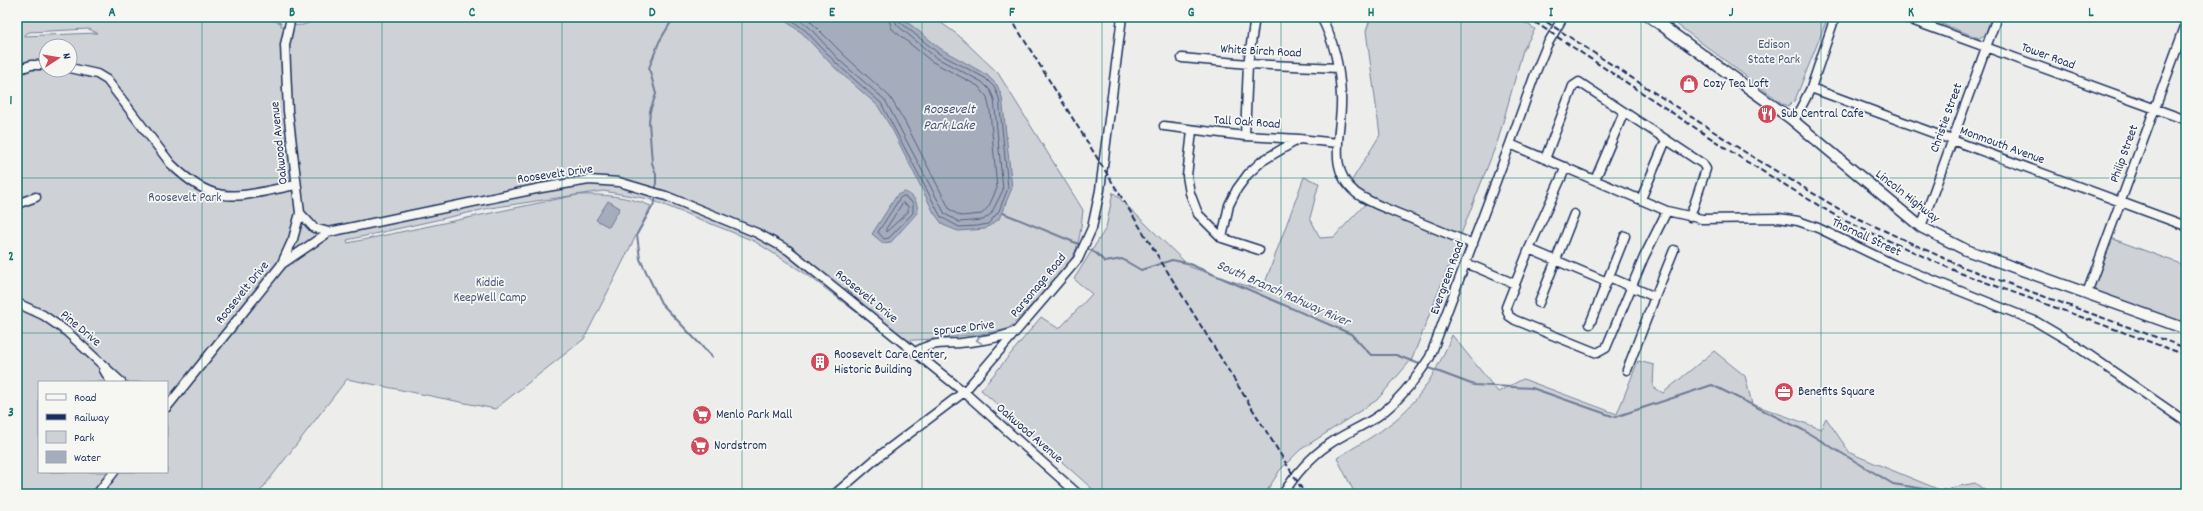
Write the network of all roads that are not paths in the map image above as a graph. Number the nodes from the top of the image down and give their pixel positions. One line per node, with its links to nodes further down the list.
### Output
1 (291, 17): 34 (street, Oakwood Avenue)
2 (1122, 17): 64 (street, Parsonage Road)
3 (1255, 17): 13 (street)
4 (1321, 17): 15 (street)
5 (1563, 17): 30 (street, Evergreen Road)
6 (1650, 17): 22 (main road, Lincoln Highway)
7 (1835, 17): 18 (street)
8 (1903, 17): 11 (street, Tower Road)
9 (1997, 17): 11 (street, Christie Street)
10 (2186, 24): 19 (street, Philip Street)
11 (1986, 47): 19 (street, Tower Road); 28 (street, Christie Street)
12 (1182, 58): 13 (street, White Birch Road)
13 (1248, 64): 15 (street, White Birch Road); 25 (street)
14 (38, 65): 16 (street)
15 (1338, 68): 29 (street)
16 (17, 70)
17 (78, 70): 34 (street)
18 (1811, 88): 22 (street); 28 (street, Monmouth Avenue)
19 (2155, 108): 21 (street, Tower Road); 37 (street, Philip Street)
20 (1624, 112): 27 (street); 31 (street); 33 (street)
21 (2186, 120)
22 (1794, 121): 44 (main road, Lincoln Highway)
23 (1164, 126): 24 (street, Tall Oak Road)
24 (1192, 131): 25 (street, Tall Oak Road); 47 (street)
25 (1245, 136): 26 (street, Tall Oak Road)
26 (1299, 139): 29 (street, Tall Oak Road); 47 (street, Tall Oak Road)
27 (1666, 140): 36 (street); 42 (street)
28 (1952, 140): 37 (street, Monmouth Avenue); 44 (street, Christie Street)
29 (1338, 143): 48 (street)
30 (1510, 144): 31 (street, Thornall Street); 48 (street, Evergreen Road)
31 (1546, 159): 32 (street, Thornall Street)
32 (1566, 167): 33 (street, Thornall Street); 49 (street)
33 (1595, 180): 36 (street, Thornall Street)
34 (296, 185): 40 (street, Oakwood Avenue)
35 (36, 197): 38 (street)
36 (1641, 199): 39 (street, Thornall Street)
37 (2120, 202): 43 (street, Monmouth Avenue); 58 (street, Philip Street)
38 (17, 204)
39 (1667, 211): 42 (street, Thornall Street); 57 (street)
40 (300, 213): 45 (street); 54 (street, Oakwood Avenue)
41 (1574, 214): 52 (street)
42 (1690, 218): 72 (street, Thornall Street)
43 (2186, 226)
44 (1921, 227): 58 (main road, Lincoln Highway)
45 (329, 232): 54 (street, Roosevelt Drive); 65 (street, Roosevelt Drive)
46 (1625, 236): 55 (street)
47 (1222, 238): 50 (street)
48 (1473, 244): 53 (street, Evergreen Road)
49 (1529, 249): 52 (street); 56 (street)
50 (1259, 250)
51 (1674, 250): 59 (street)
52 (1555, 261): 55 (street); 61 (street)
53 (1466, 262): 56 (street); 77 (street, Evergreen Road)
54 (282, 264): 71 (street, Roosevelt Drive)
55 (1608, 280): 57 (street); 62 (street)
56 (1515, 284): 57 (street)
57 (1632, 287): 59 (street)
58 (2087, 293): 63 (main road, Lincoln Highway)
59 (1655, 297): 67 (street)
60 (17, 303): 66 (street, Pine Drive)
61 (1539, 303)
62 (1590, 324)
63 (2186, 329)
64 (1017, 331): 65 (street, Spruce Drive, one-way to 65); 70 (street, Parsonage Road)
65 (915, 353): 70 (street, Roosevelt Drive)
66 (98, 361): 68 (street); 69 (street, Pine Drive)
67 (1627, 370)
68 (110, 381)
69 (120, 381)
70 (964, 392): 75 (street, Parsonage Road); 76 (street, Oakwood Avenue)
71 (168, 406)
72 (2186, 422)
73 (113, 473): 74 (street)
74 (97, 494)
75 (835, 494)
76 (1078, 494)
77 (1283, 494)

